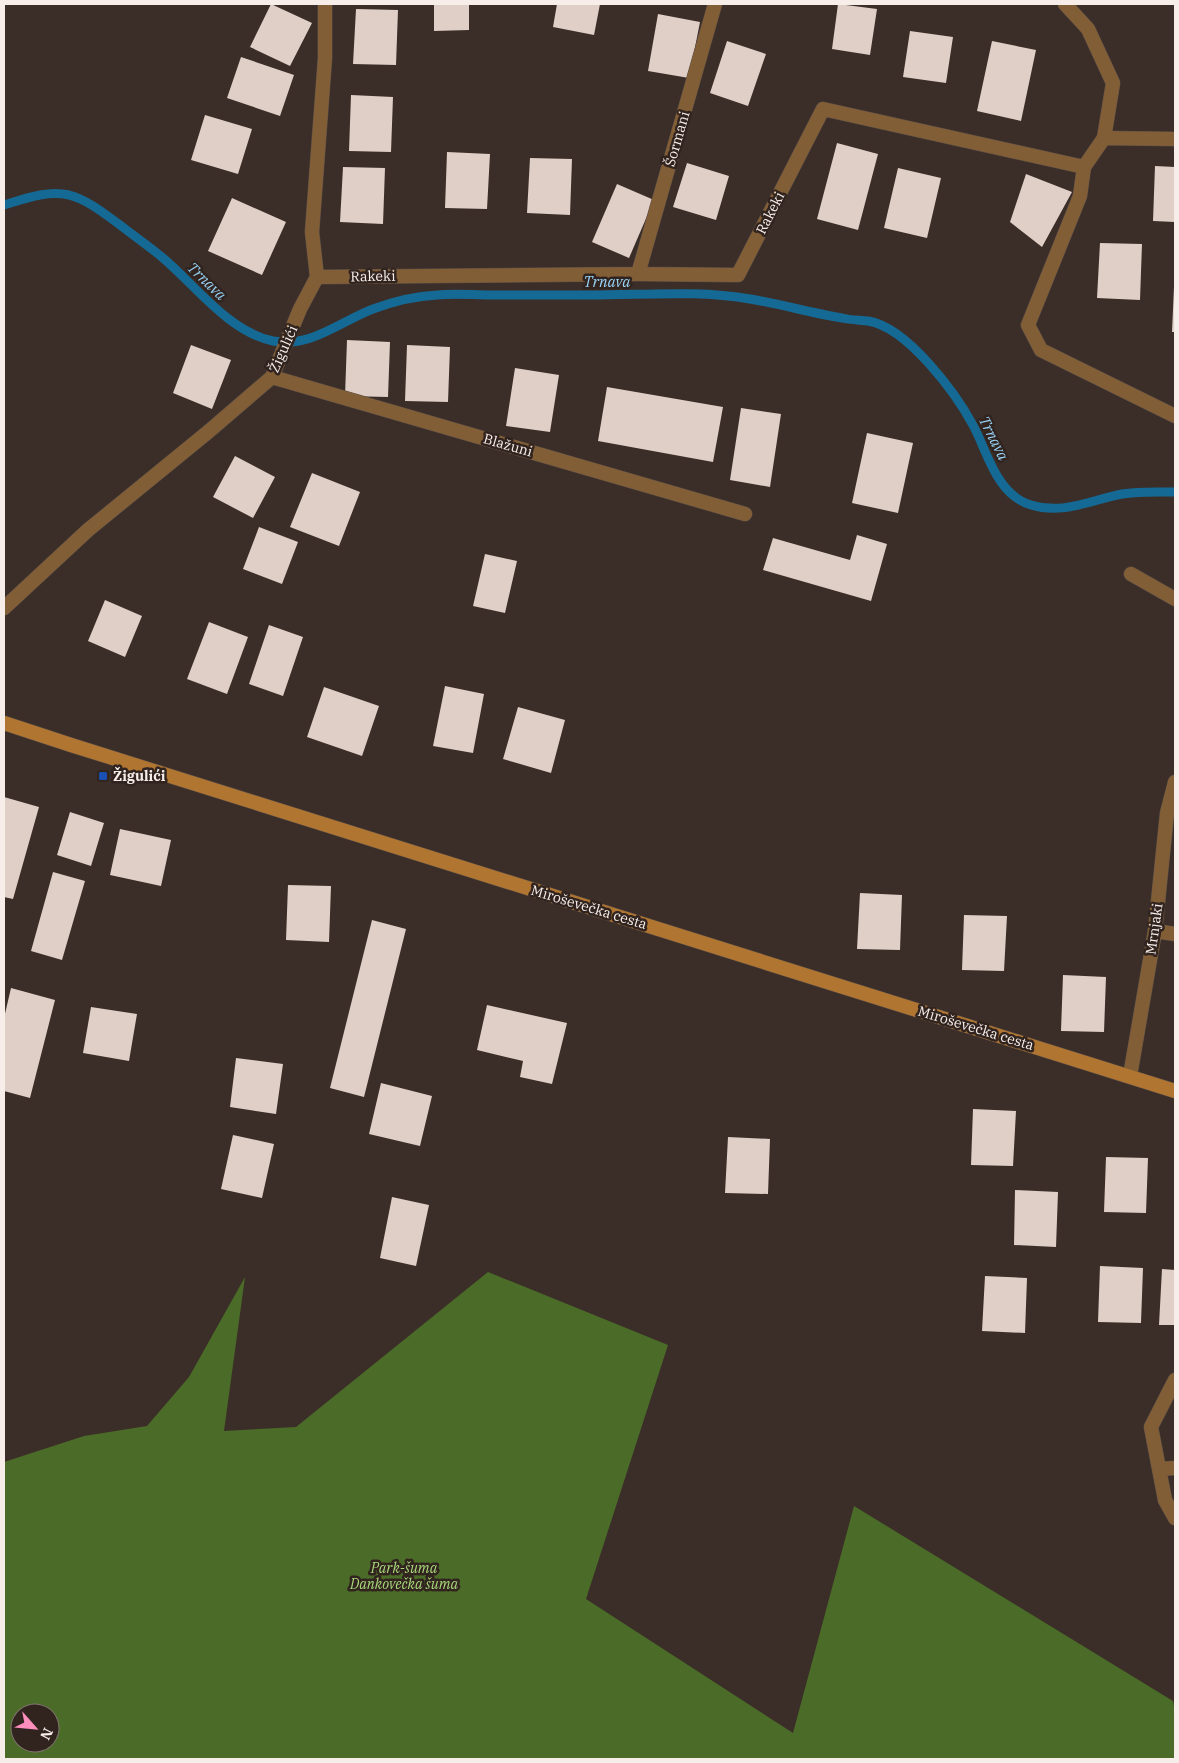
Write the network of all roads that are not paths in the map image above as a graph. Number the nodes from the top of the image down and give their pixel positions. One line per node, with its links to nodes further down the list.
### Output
1 (325, 4): 8 (street)
2 (715, 4): 7 (street, Šormani)
3 (1065, 4): 4 (street)
4 (1104, 138): 5 (street); 6 (street)
5 (1175, 139)
6 (1084, 167): 7 (street, Rakeki); 10 (street)
7 (638, 274): 8 (street, Rakeki)
8 (317, 277): 9 (street, Žigulići)
9 (274, 371): 11 (street, Blažuni); 14 (street, Žigulići)
10 (1175, 416)
11 (745, 514)
12 (1131, 574): 13 (street)
13 (1175, 600)
14 (4, 608)
15 (4, 723): 19 (main road, Miroševečka cesta)
16 (1175, 782): 17 (street, Mrnjaki)
17 (1155, 931): 18 (street); 19 (street, Mrnjaki)
18 (1175, 934)
19 (1130, 1076): 20 (main road, Miroševečka cesta)
20 (1175, 1091)
21 (1175, 1380): 23 (street)
22 (1175, 1468): 23 (street)
23 (1159, 1469): 24 (street)
24 (1175, 1518)

